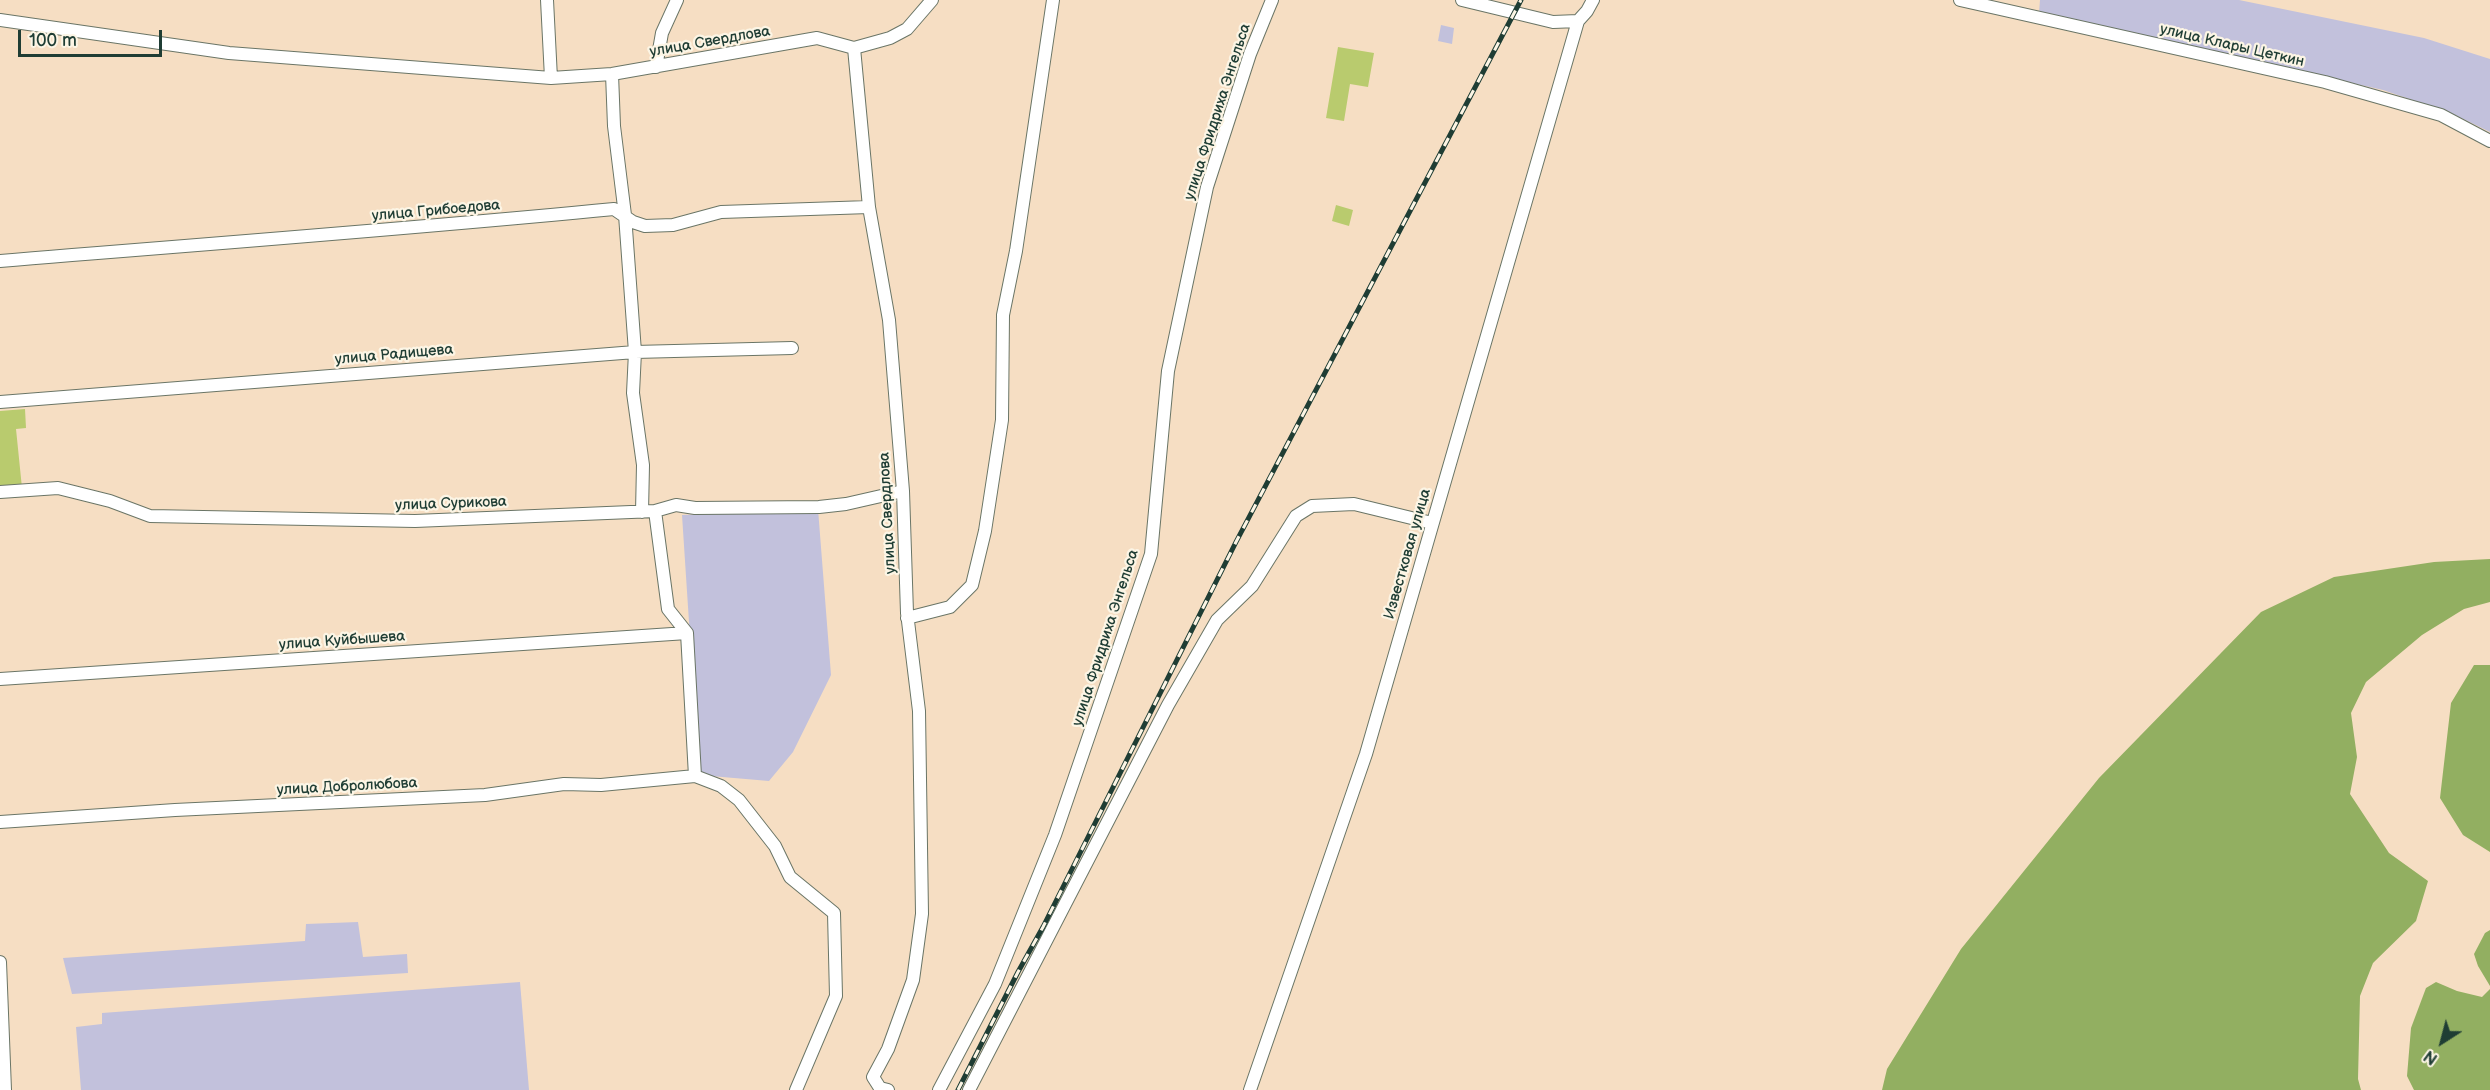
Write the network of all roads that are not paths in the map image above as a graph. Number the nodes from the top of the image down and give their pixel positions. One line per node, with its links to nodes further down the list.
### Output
1 (547, 0): 14 (street)
2 (677, 0): 12 (street)
3 (932, 0): 11 (street)
4 (1053, 0): 27 (street)
5 (1272, 0): 37 (street, улица Фридриха Энгельса)
6 (1462, 0): 10 (street)
7 (1593, 0): 10 (street)
8 (1960, 0): 15 (street, улица Клары Цеткин)
9 (0, 21): 14 (street, улица Свердлова)
10 (1578, 21): 26 (street, Известковая улица)
11 (854, 48): 12 (street, улица Свердлова); 16 (street, улица Свердлова)
12 (656, 67): 13 (street, улица Свердлова)
13 (612, 74): 14 (street, улица Свердлова); 17 (street)
14 (551, 78)
15 (2490, 141)
16 (869, 207): 17 (street, улица Грибоедова); 22 (street, улица Свердлова)
17 (625, 215): 18 (street, улица Грибоедова); 20 (street)
18 (0, 261)
19 (792, 348): 20 (street, улица Радищева)
20 (635, 352): 21 (street, улица Радищева); 24 (street)
21 (0, 402)
22 (903, 491): 25 (street, улица Сурикова); 27 (street, улица Свердлова)
23 (0, 492): 24 (street, улица Сурикова)
24 (642, 512): 25 (street, улица Сурикова)
25 (655, 512): 28 (street)
26 (1432, 524): 38 (street); 39 (street, Известковая улица)
27 (907, 618): 36 (street, улица Свердлова)
28 (687, 633): 29 (street, улица Куйбышева); 30 (street)
29 (0, 679)
30 (695, 776): 31 (street, улица Добролюбова); 35 (street)
31 (0, 822)
32 (0, 962): 33 (street)
33 (2, 1062): 34 (street)
34 (5, 1090)
35 (796, 1090)
36 (888, 1090)
37 (939, 1090)
38 (969, 1090)
39 (1250, 1090)

